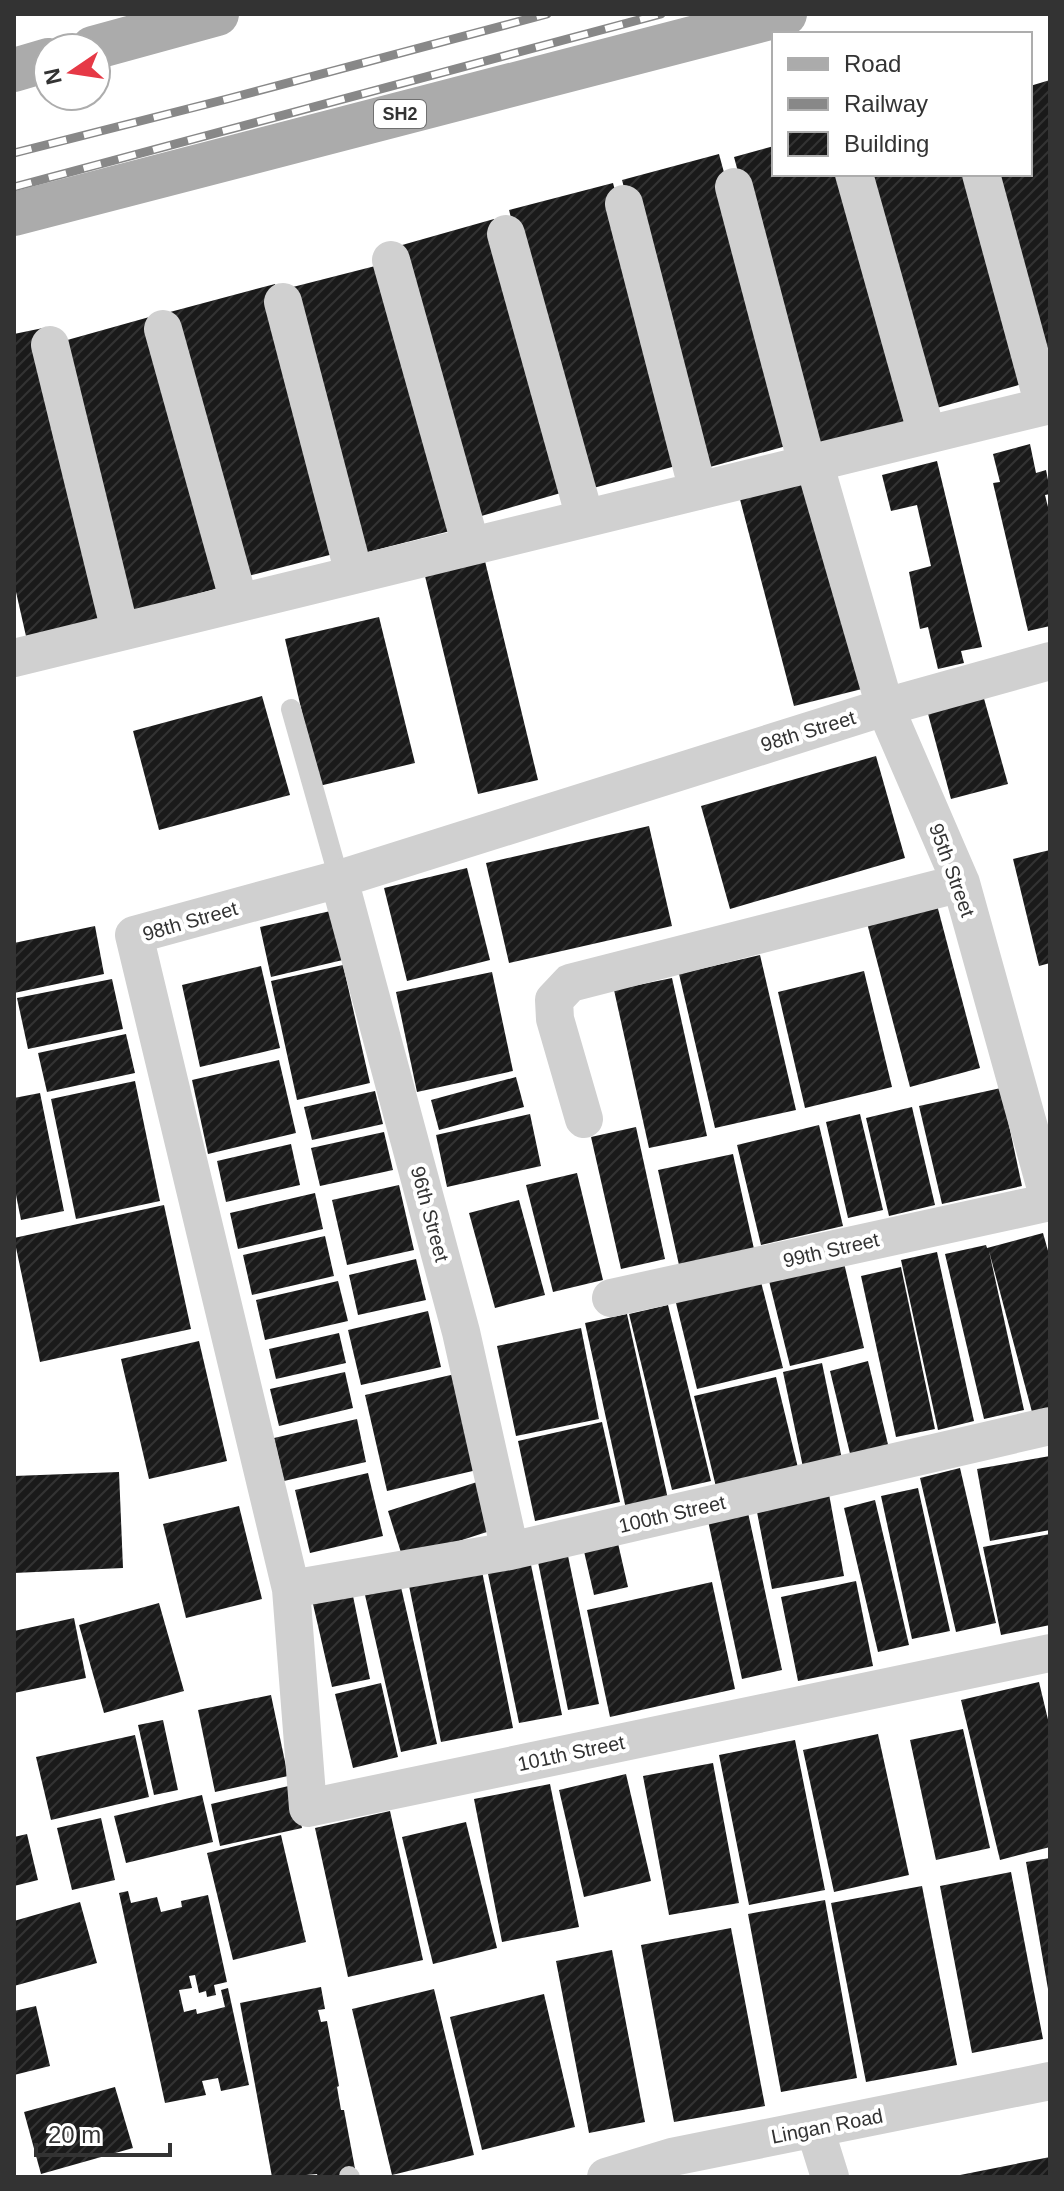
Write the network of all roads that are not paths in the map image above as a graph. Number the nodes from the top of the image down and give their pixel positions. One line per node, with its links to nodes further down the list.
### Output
1 (217, 14): 3 (main road)
2 (785, 14): 8 (main road, SH2)
3 (112, 43)
4 (855, 176): 15 (street)
5 (982, 176): 14 (street)
6 (734, 187): 16 (street, 95th Street)
7 (624, 204): 17 (street)
8 (14, 214)
9 (506, 234): 18 (street)
10 (391, 260): 19 (street)
11 (283, 302): 20 (street)
12 (163, 329): 21 (street)
13 (50, 345): 22 (street)
14 (1047, 405): 15 (street)
15 (927, 435): 16 (street)
16 (811, 463): 17 (street); 25 (street, 95th Street)
17 (698, 491): 18 (street)
18 (585, 518): 19 (street)
19 (471, 546): 20 (street)
20 (354, 574): 21 (street)
21 (239, 602): 22 (street)
22 (120, 631): 23 (street)
23 (14, 658)
24 (1050, 661): 25 (street)
25 (885, 707): 27 (street, 98th Street); 28 (street, 95th Street)
26 (291, 709): 27 (lane)
27 (339, 879): 33 (street, 96th Street); 34 (street, 98th Street)
28 (961, 883): 29 (street); 30 (street, 95th Street)
29 (584, 1119)
30 (1050, 1202): 31 (street, 99th Street)
31 (611, 1298)
32 (1050, 1426): 33 (street, 100th Street)
33 (510, 1551): 34 (street, 100th Street)
34 (291, 1589): 35 (street, 101th Street)
35 (1050, 1653)
36 (1050, 2081): 37 (street, Lingan Road)
37 (815, 2129): 38 (street, Lingan Road); 40 (street)
38 (675, 2167): 39 (street, Lingan Road)
39 (606, 2177)
40 (830, 2177)

